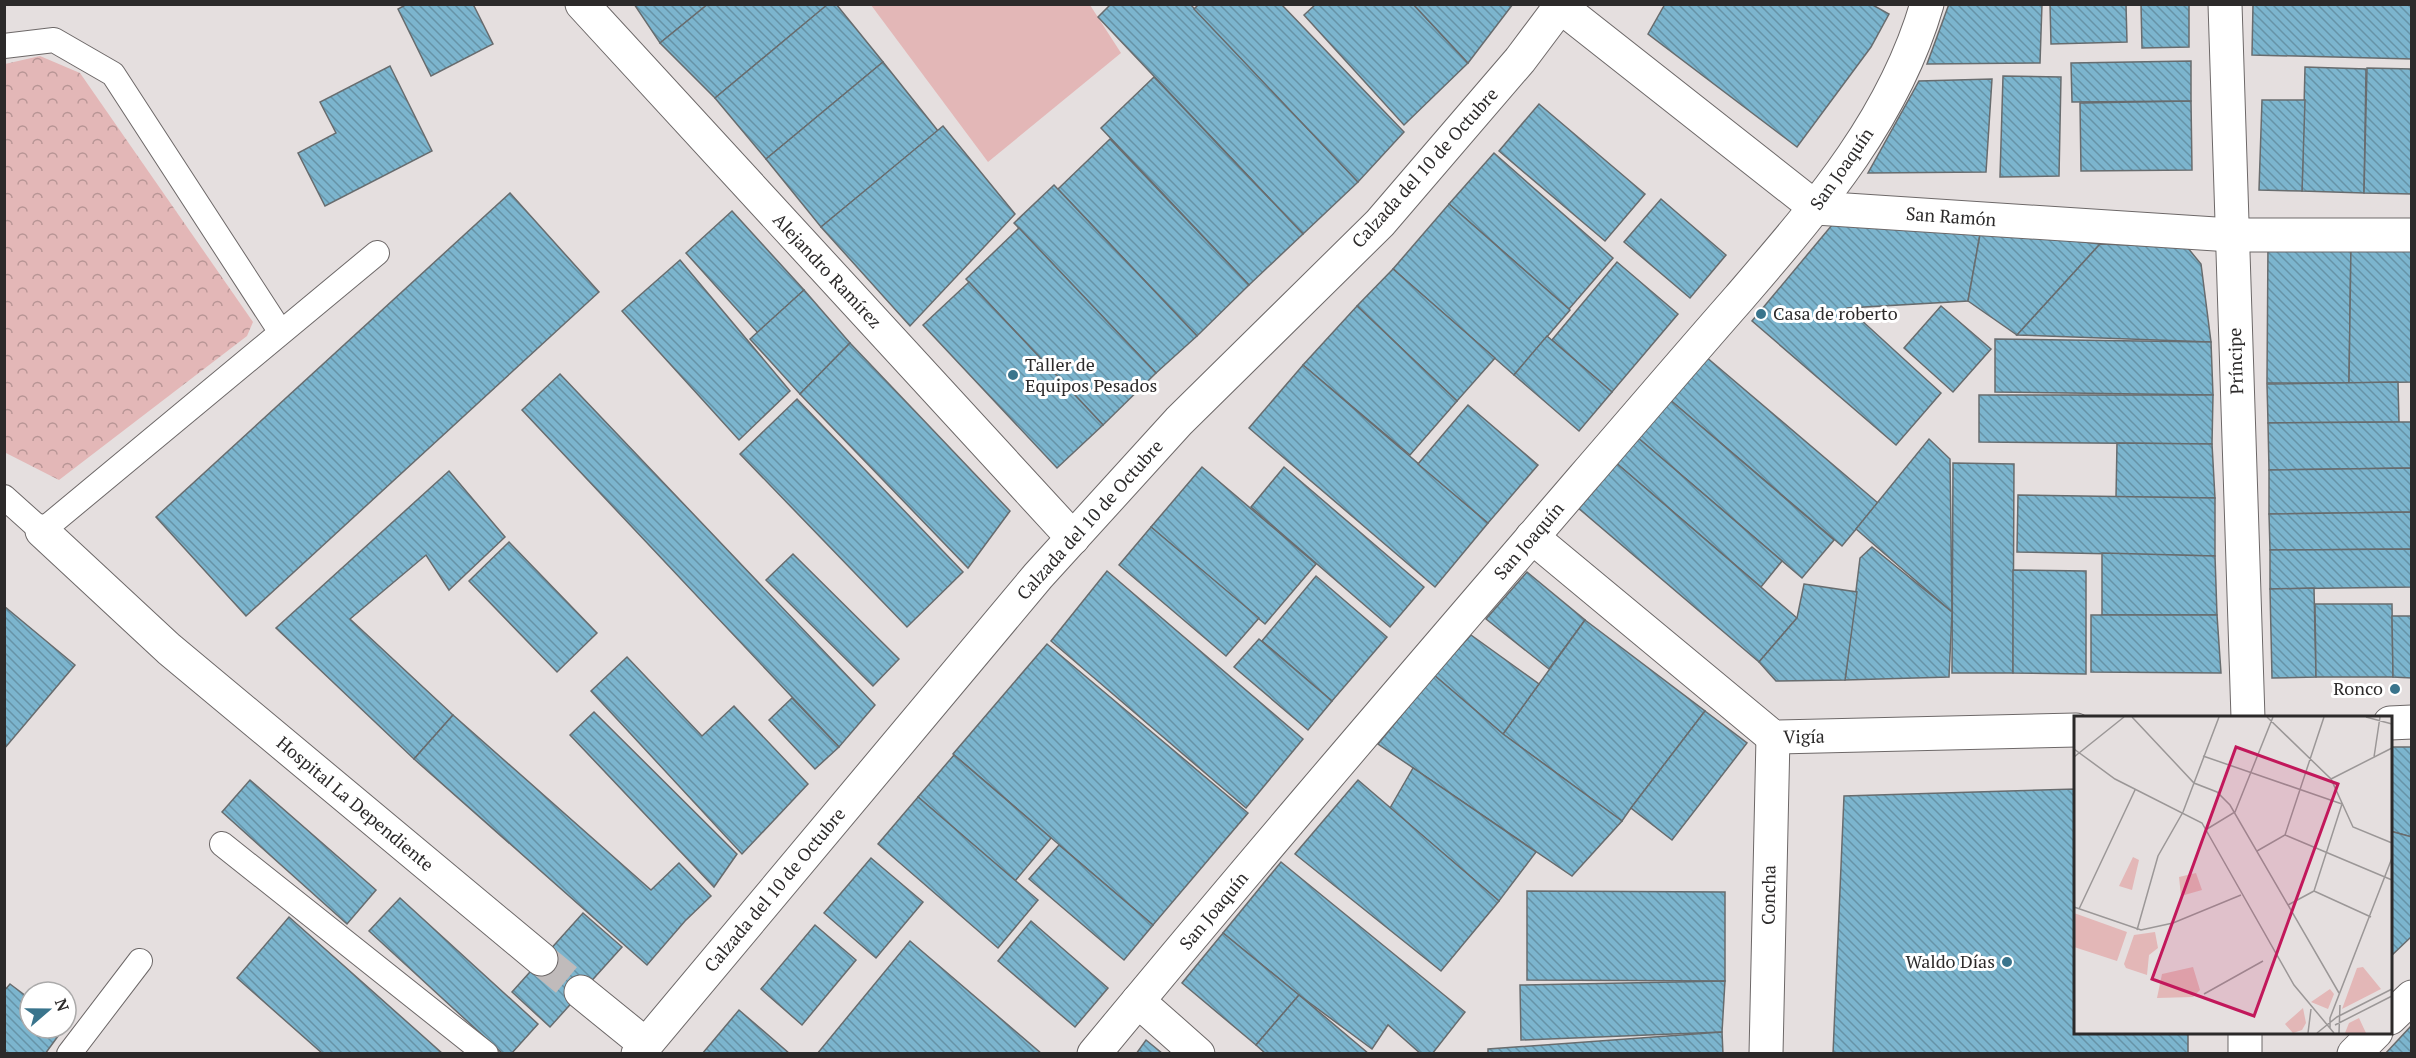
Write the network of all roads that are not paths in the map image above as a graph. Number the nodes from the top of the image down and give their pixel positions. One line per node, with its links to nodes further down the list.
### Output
1 (582, 4): 14 (street, Alejandro Ramírez)
2 (1927, 4): 6 (street, San Joaquín)
3 (2225, 4): 7 (street, Príncipe)
4 (1562, 6): 6 (street); 14 (street, Calzada del 10 de Octubre)
5 (4, 46): 10 (lane)
6 (1816, 208): 7 (street, San Ramón); 13 (street, San Joaquín)
7 (2231, 235): 8 (street, San Ramón); 15 (street, Príncipe)
8 (2412, 235)
9 (377, 253): 10 (lane)
10 (280, 331): 12 (lane)
11 (4, 497): 12 (lane)
12 (42, 531): 21 (street, Hospital La Dependiente)
13 (1532, 537): 19 (street, Vigía); 25 (street, San Joaquín)
14 (1072, 538): 29 (street, Calzada del 10 de Octubre)
15 (2248, 716)
16 (2412, 722): 17 (street)
17 (2392, 723)
18 (2074, 730): 19 (street, Vigía)
19 (1773, 738): 34 (street, Concha)
20 (222, 844): 31 (lane)
21 (541, 959)
22 (140, 961): 30 (lane)
23 (581, 992): 29 (street)
24 (2412, 997): 26 (street)
25 (1138, 1001): 32 (street, San Joaquín); 33 (street)
26 (2392, 1017)
27 (2245, 1034): 35 (street)
28 (2374, 1034): 36 (street)
29 (641, 1049)
30 (69, 1053)
31 (486, 1053)
32 (1094, 1053)
33 (1198, 1053)
34 (1766, 1053)
35 (2245, 1053)
36 (2354, 1053)

